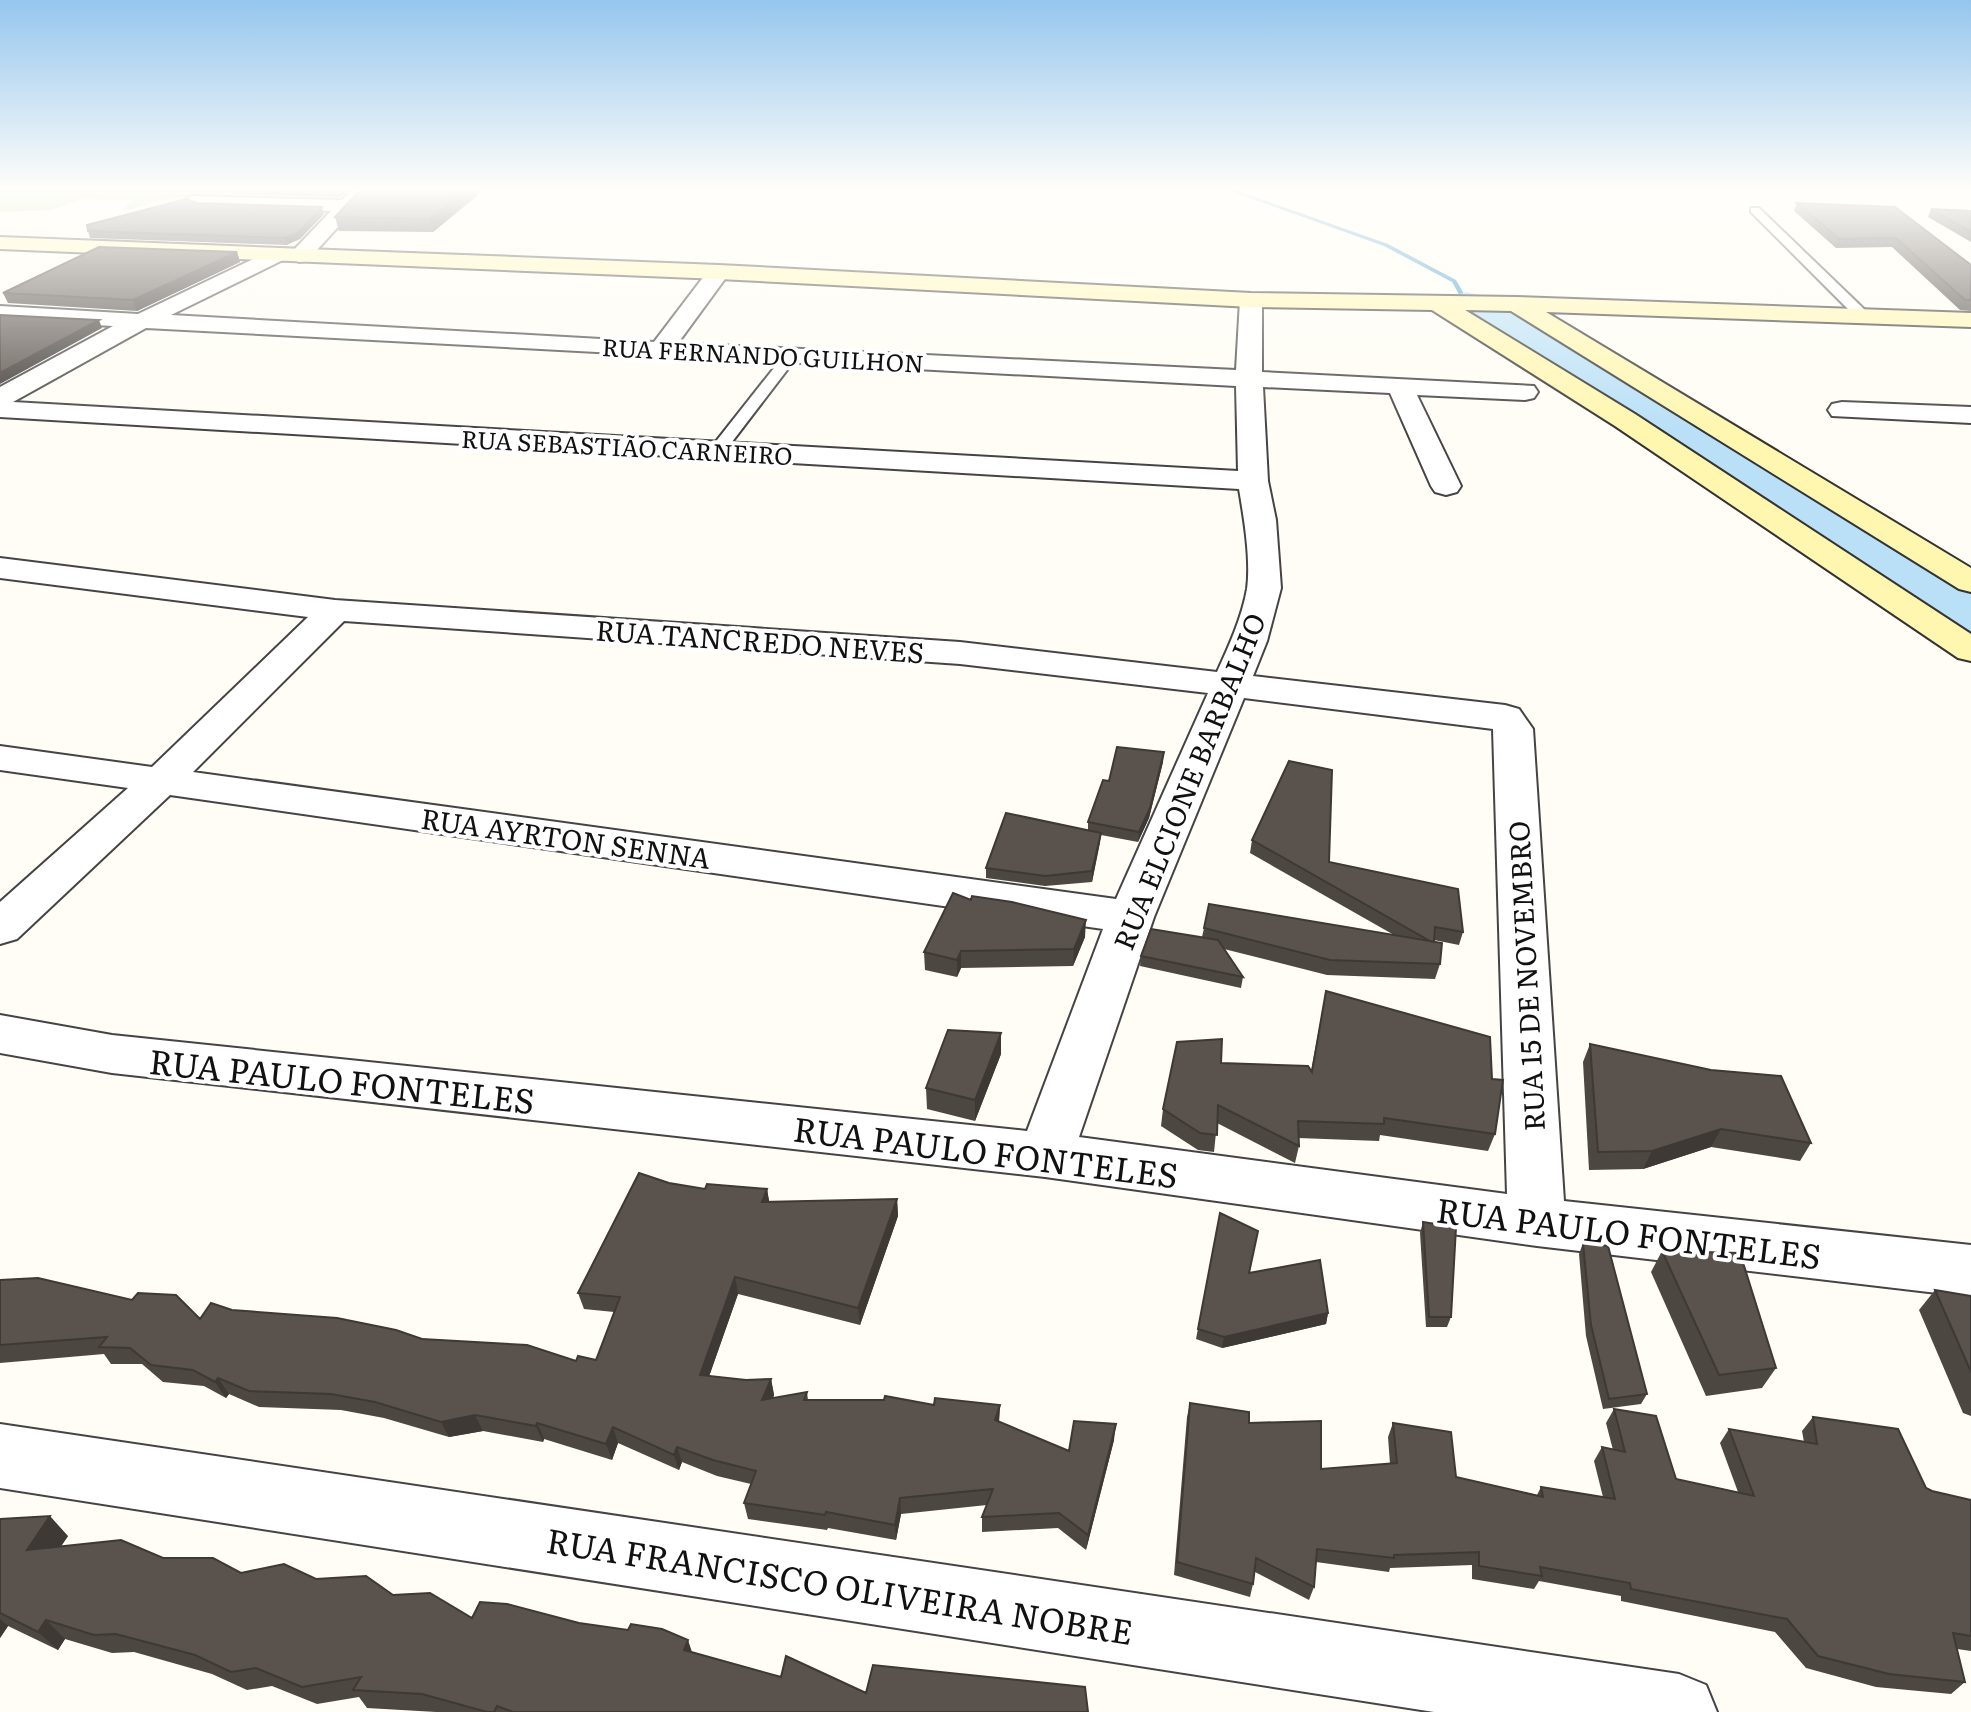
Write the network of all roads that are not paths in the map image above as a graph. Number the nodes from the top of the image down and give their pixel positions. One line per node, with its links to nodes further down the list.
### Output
1 (256, 270): 10 (street)
2 (666, 270): 4 (street)
3 (1816, 270): 9 (lane)
4 (719, 272): 5 (street); 12 (street)
5 (1251, 300): 7 (street); 14 (street, RUA ELCIONE BARBALHO)
6 (1516, 304): 7 (street); 9 (street); 25 (street)
7 (1440, 305): 27 (street)
8 (0, 313): 10 (street, RUA FERNANDO GUILHON)
9 (1862, 315): 11 (street)
10 (143, 320): 12 (street, RUA FERNANDO GUILHON); 17 (street)
11 (1971, 320)
12 (661, 349): 13 (street, RUA FERNANDO GUILHON)
13 (790, 357): 14 (street, RUA FERNANDO GUILHON); 21 (lane)
14 (1249, 378): 15 (street, RUA FERNANDO GUILHON); 22 (street, RUA ELCIONE BARBALHO)
15 (1400, 386): 16 (street, RUA FERNANDO GUILHON); 23 (street)
16 (1525, 392)
17 (0, 398)
18 (0, 409): 21 (street, RUA SEBASTIÃO CARNEIRO)
19 (1842, 410): 20 (street)
20 (1971, 415)
21 (716, 452): 22 (street, RUA SEBASTIÃO CARNEIRO)
22 (1253, 481): 28 (street, RUA ELCIONE BARBALHO)
23 (1446, 486)
24 (0, 568): 26 (street, RUA TANCREDO NEVES)
25 (1971, 582)
26 (335, 610): 28 (street, RUA TANCREDO NEVES); 31 (street)
27 (1971, 650)
28 (1229, 684): 29 (street, RUA TANCREDO NEVES); 32 (street, RUA ELCIONE BARBALHO)
29 (1513, 729): 36 (street, RUA 15 DE NOVEMBRO)
30 (0, 758): 31 (street, RUA AYRTON SENNA)
31 (162, 780): 32 (street, RUA AYRTON SENNA); 33 (street)
32 (1131, 917): 35 (street, RUA ELCIONE BARBALHO)
33 (0, 928)
34 (0, 1034): 35 (street, RUA PAULO FONTELES)
35 (1045, 1155): 36 (street, RUA PAULO FONTELES)
36 (1537, 1222): 37 (street, RUA PAULO FONTELES)
37 (1971, 1271)
38 (0, 1456): 39 (street, RUA FRANCISCO OLIVEIRA NOBRE)
39 (1679, 1712)

